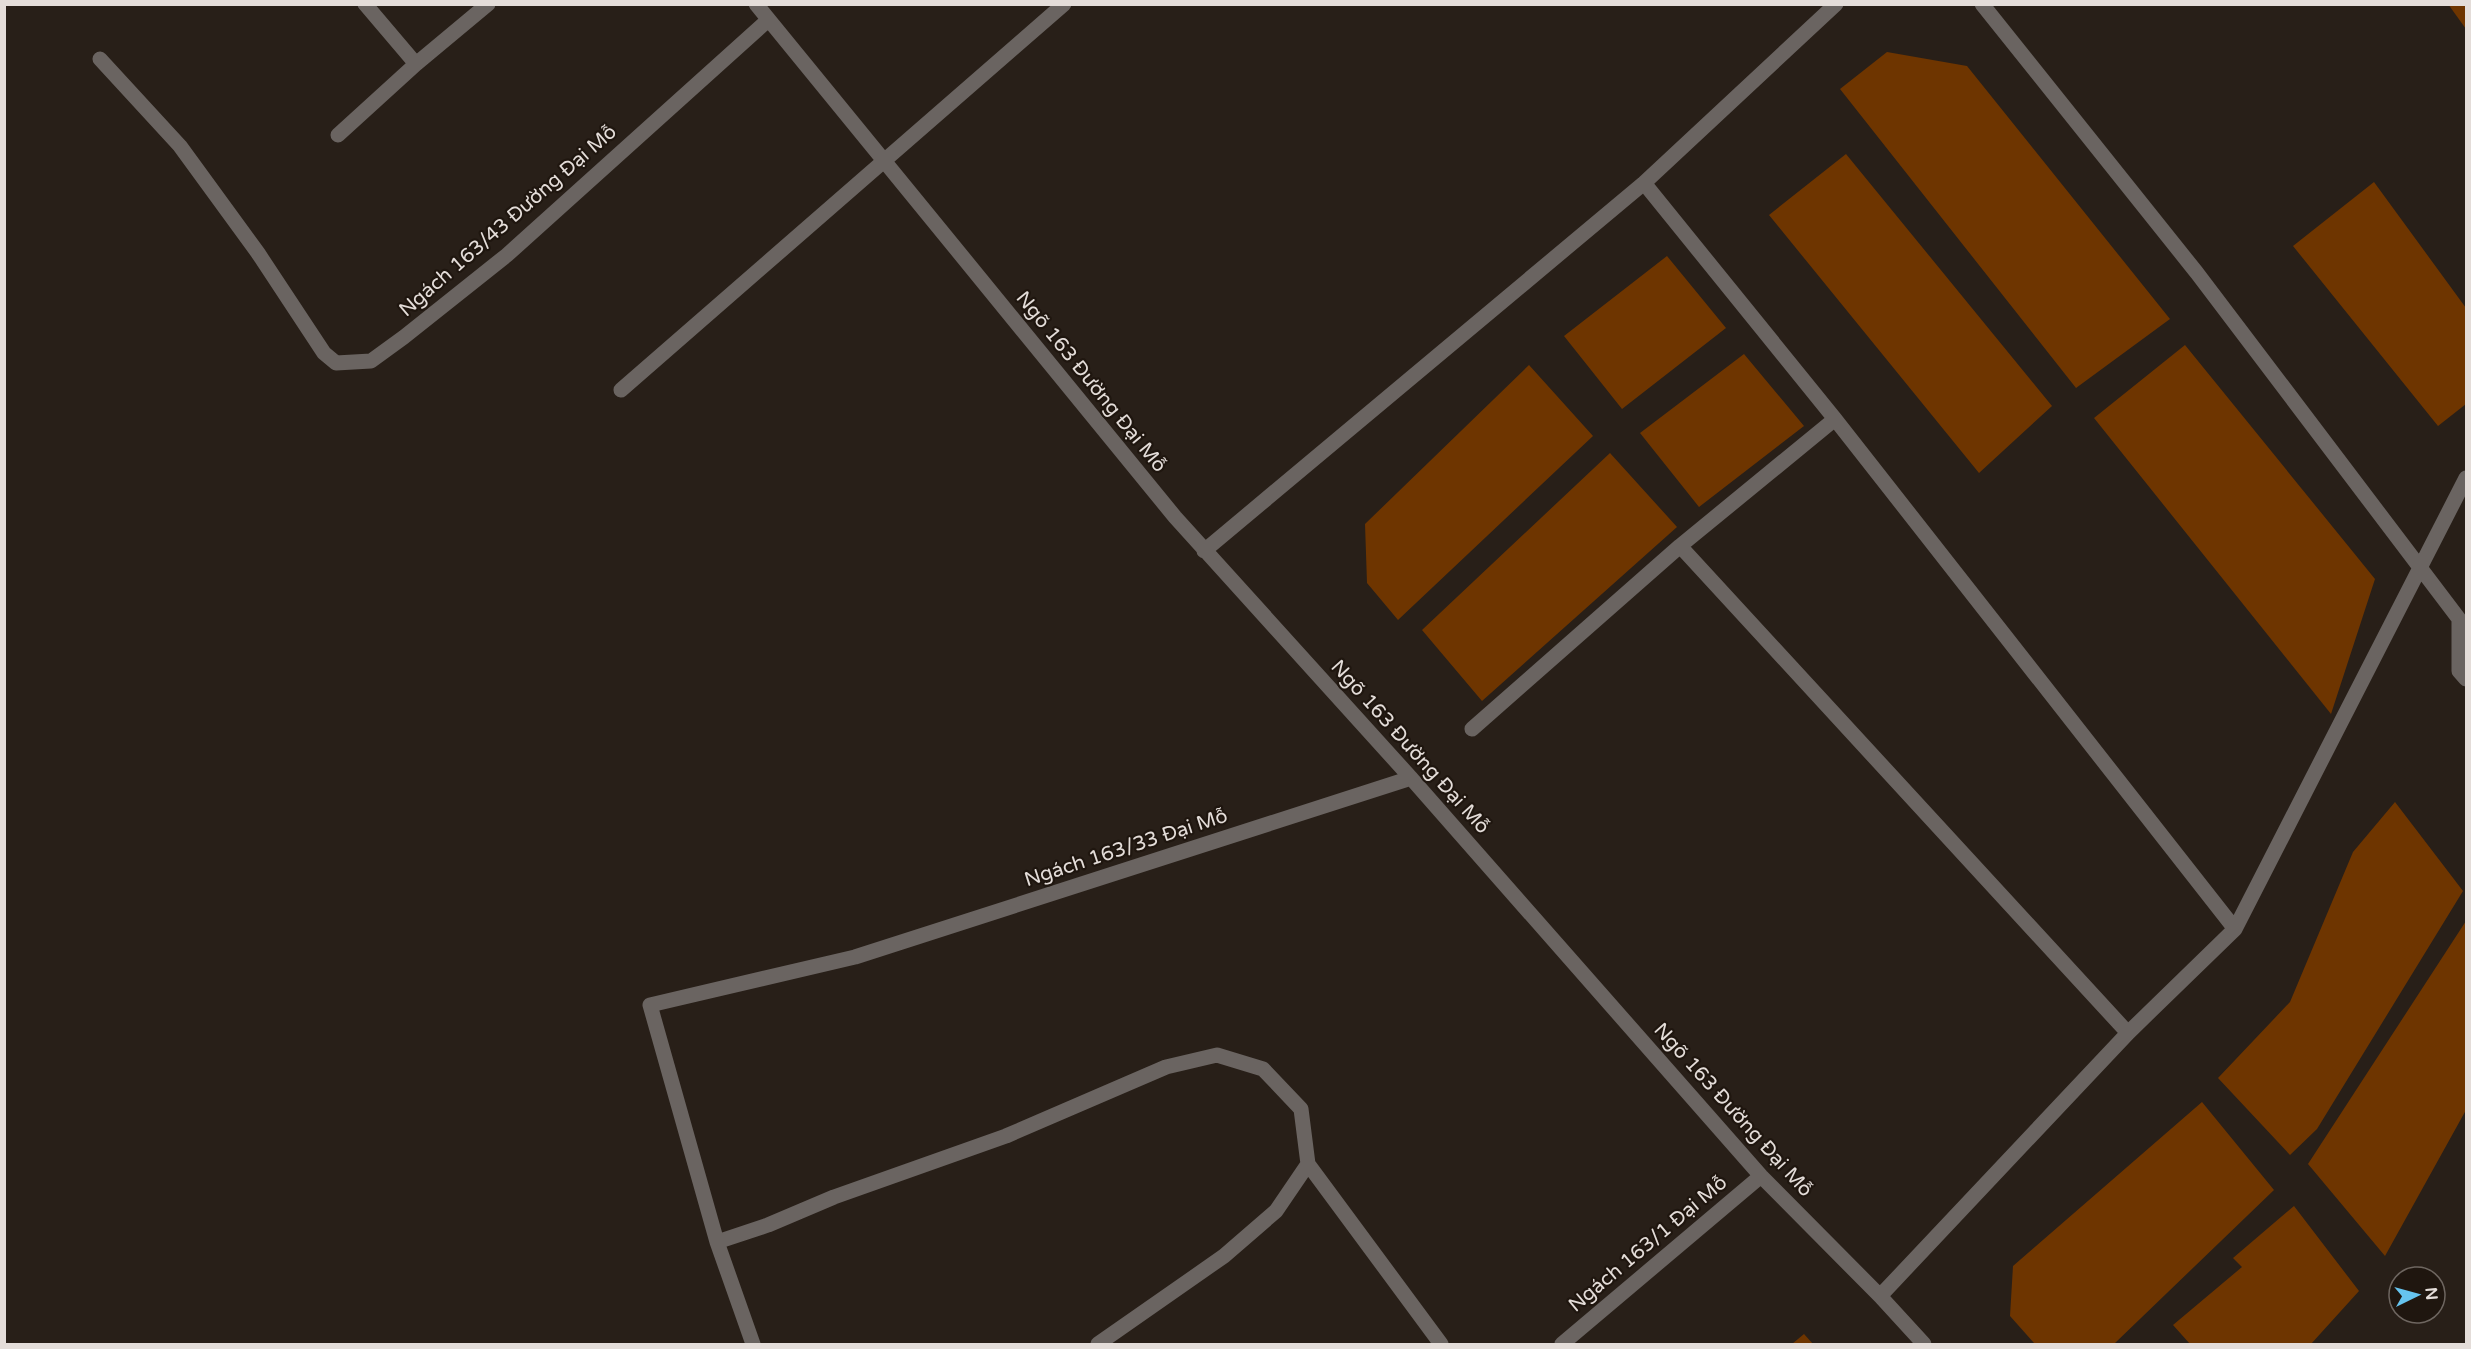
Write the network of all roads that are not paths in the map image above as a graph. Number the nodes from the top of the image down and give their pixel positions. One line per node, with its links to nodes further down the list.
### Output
1 (365, 4): 9 (street)
2 (488, 4): 9 (street)
3 (756, 4): 7 (street, Ngõ 163 Đường Đại Mỗ)
4 (1064, 4): 11 (street)
5 (1836, 4): 12 (street)
6 (1982, 4): 18 (street)
7 (768, 20): 8 (street, Ngách 163/43 Đường Đại Mỗ); 11 (street, Ngõ 163 Đường Đại Mỗ)
8 (100, 59)
9 (416, 64): 10 (street)
10 (338, 135)
11 (885, 160): 13 (street); 17 (street, Ngõ 163 Đường Đại Mỗ)
12 (1644, 183): 14 (street); 17 (street)
13 (621, 390)
14 (1835, 419): 16 (street); 23 (street)
15 (2466, 478): 18 (street)
16 (1680, 546): 21 (street); 24 (street)
17 (1204, 551): 22 (street, Ngõ 163 Đường Đại Mỗ)
18 (2421, 567): 19 (street); 23 (street)
19 (2463, 619): 20 (street)
20 (2466, 679)
21 (1472, 729)
22 (1411, 778): 26 (street, Ngõ 163 Đường Đại Mỗ); 27 (street, Ngách 163/33 Đại Mỗ)
23 (2235, 929): 24 (street)
24 (2128, 1033): 28 (street)
25 (1308, 1164): 27 (street); 30 (street); 31 (street)
26 (1761, 1176): 28 (street, Ngõ 163 Đường Đại Mỗ); 32 (street, Ngách 163/1 Đại Mỗ)
27 (717, 1242): 29 (street)
28 (1880, 1296): 33 (street, Ngõ 163 Đường Đại Mỗ)
29 (753, 1344)
30 (1098, 1344)
31 (1441, 1344)
32 (1562, 1344)
33 (1924, 1344)

